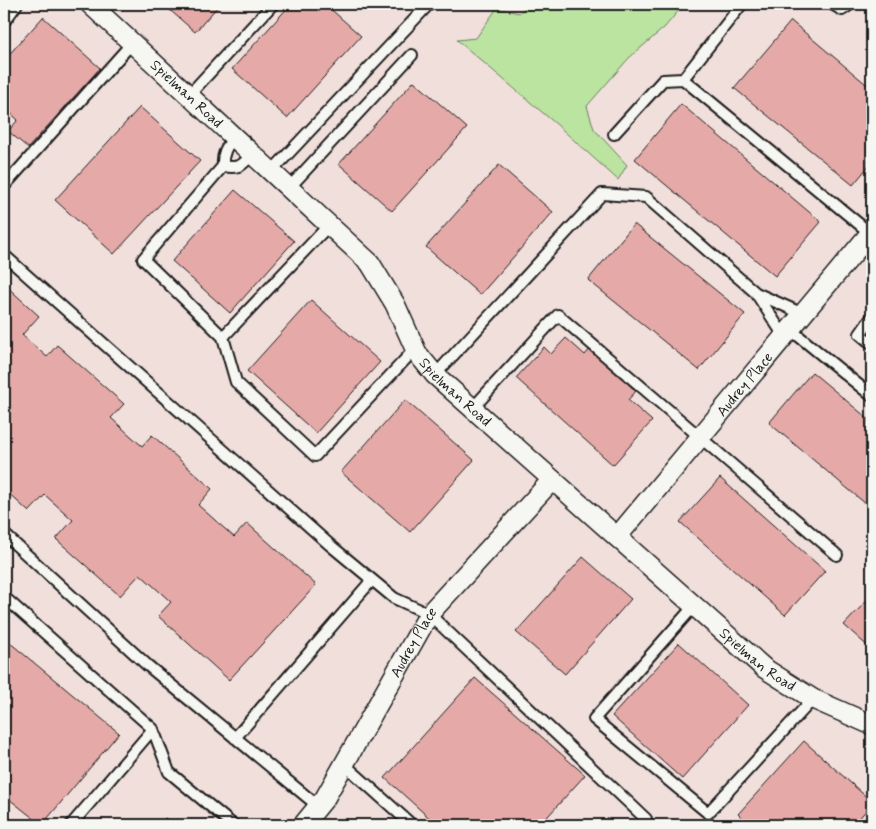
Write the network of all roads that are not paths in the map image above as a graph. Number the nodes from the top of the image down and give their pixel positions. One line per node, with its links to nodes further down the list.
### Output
1 (17, 4): 8 (lane)
2 (90, 4): 9 (street, Spielman Road)
3 (273, 4): 12 (lane)
4 (429, 4): 17 (lane)
5 (742, 4): 11 (lane)
6 (832, 4): 7 (lane)
7 (851, 4)
8 (4, 22)
9 (132, 43): 12 (street, Spielman Road); 18 (lane)
10 (412, 56): 19 (lane)
11 (683, 79): 13 (lane); 21 (lane)
12 (189, 96): 14 (street, Spielman Road)
13 (614, 134)
14 (234, 137): 15 (street, Spielman Road); 16 (lane)
15 (252, 154): 16 (lane); 17 (street, Spielman Road)
16 (223, 166): 27 (lane)
17 (271, 172): 19 (street, Spielman Road)
18 (4, 182)
19 (289, 188): 20 (street, Spielman Road)
20 (329, 225): 27 (lane); 29 (street, Spielman Road)
21 (869, 241): 24 (street, Audrey Place)
22 (4, 254): 38 (lane)
23 (756, 294): 24 (lane); 26 (lane); 30 (lane)
24 (803, 314): 26 (street, Audrey Place)
25 (872, 317): 28 (lane)
26 (787, 333): 31 (lane); 33 (street, Audrey Place)
27 (223, 337): 29 (lane)
28 (872, 344)
29 (415, 349): 30 (street, Spielman Road)
30 (435, 375): 32 (street, Spielman Road)
31 (872, 396)
32 (472, 409): 33 (lane); 34 (street, Spielman Road)
33 (700, 436): 36 (street, Audrey Place); 37 (lane)
34 (552, 480): 36 (street, Spielman Road); 41 (street, Audrey Place)
35 (4, 534): 45 (lane)
36 (617, 537): 40 (street, Spielman Road)
37 (837, 555)
38 (372, 580): 41 (lane); 45 (lane)
39 (4, 597): 44 (lane)
40 (694, 606): 42 (street, Spielman Road); 42 (lane)
41 (429, 614): 46 (street, Audrey Place); 48 (lane)
42 (813, 699): 43 (street, Spielman Road)
43 (872, 725)
44 (152, 729): 49 (lane); 50 (lane)
45 (235, 738): 47 (lane)
46 (344, 764): 47 (street, Audrey Place); 52 (lane)
47 (318, 806): 51 (street, Audrey Place)
48 (646, 822)
49 (71, 825)
50 (233, 825)
51 (303, 825)
52 (412, 825)

